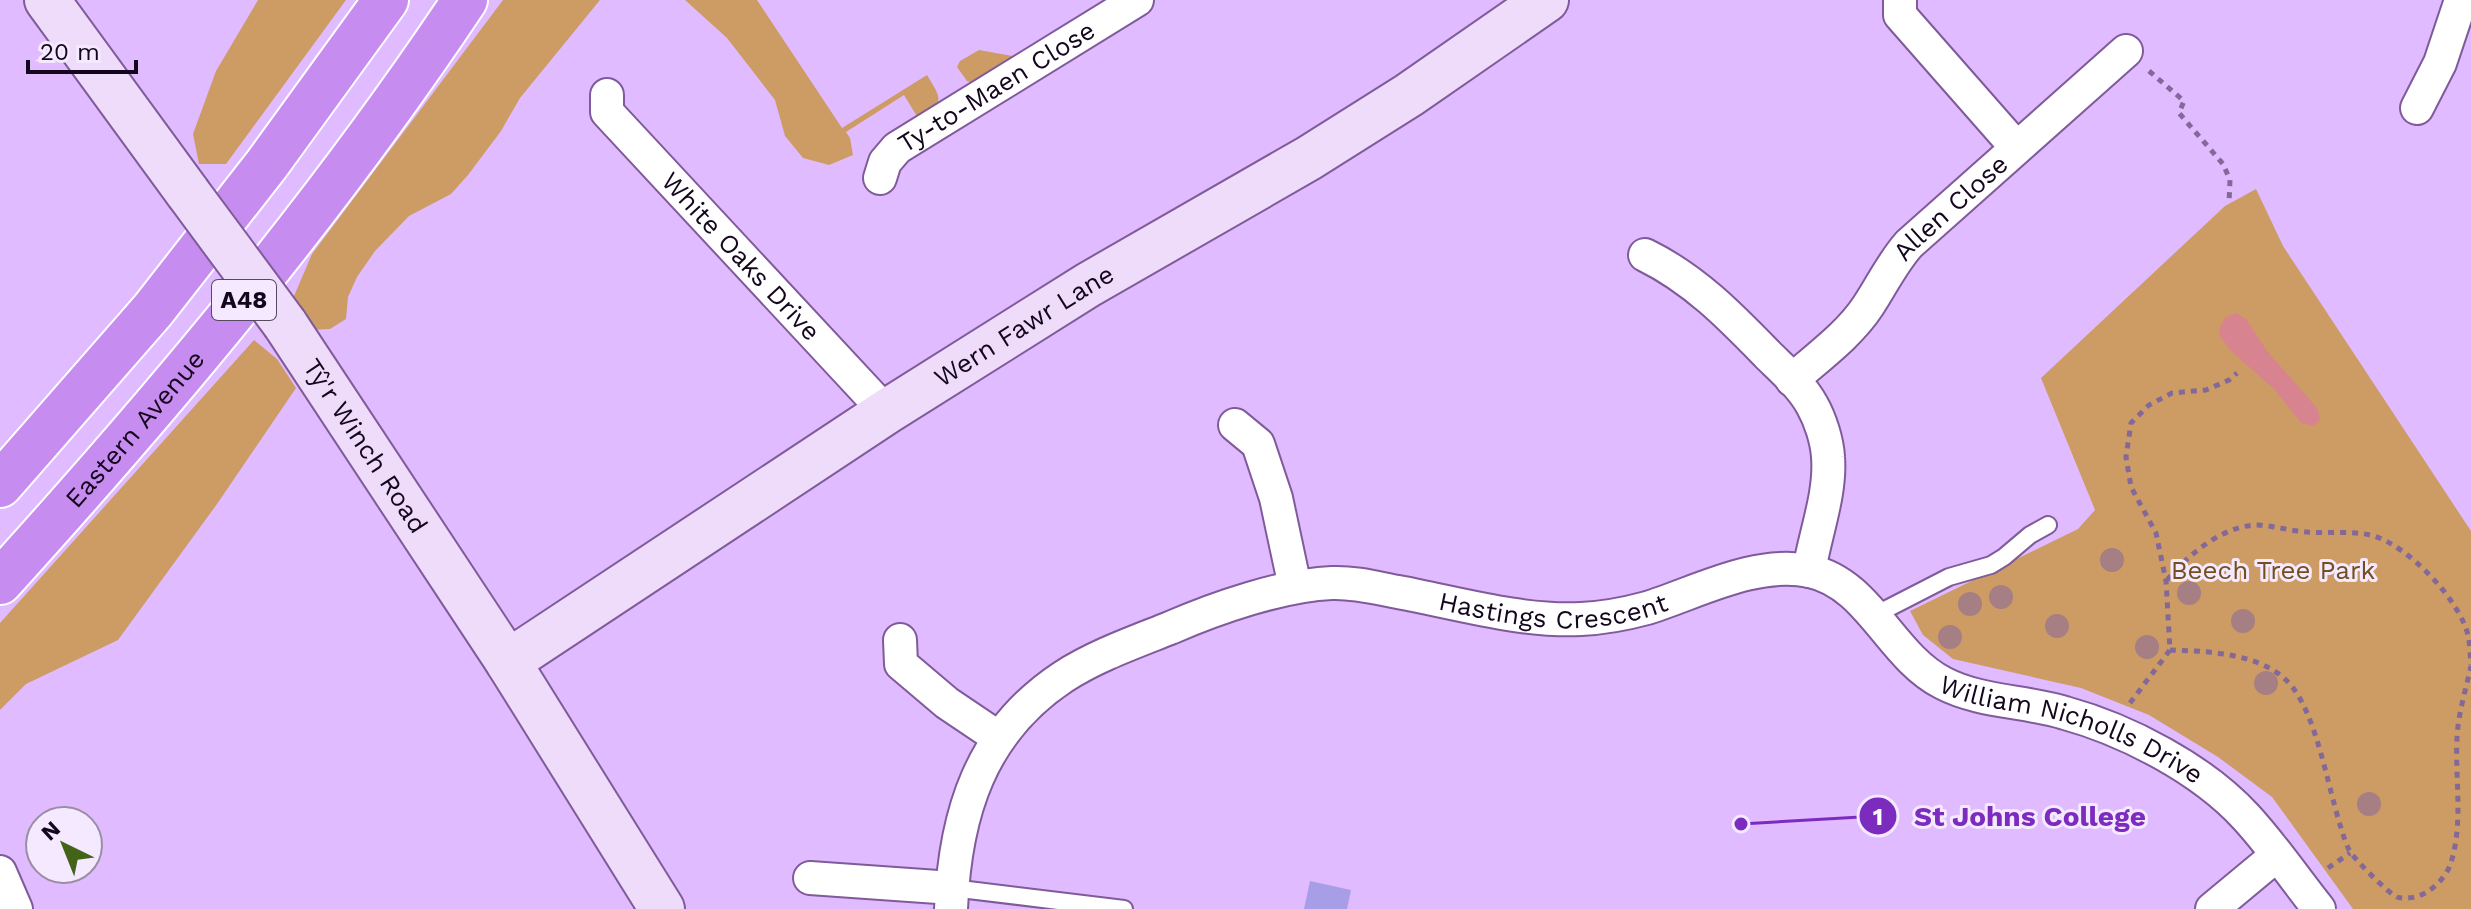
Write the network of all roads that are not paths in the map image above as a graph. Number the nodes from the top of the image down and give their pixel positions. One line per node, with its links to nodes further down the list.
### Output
1 (47, 0): 24 (street, Tŷ'r Winch Road, bridge)
2 (386, 0): 17 (highway, A48)
3 (465, 0): 20 (highway, Eastern Avenue / A48)
4 (1546, 0): 15 (street, Wern Fawr Lane)
5 (1900, 0): 11 (street)
6 (2461, 0): 10 (street)
7 (1129, 2): 12 (street, Ty-to-Maen Close)
8 (2126, 51): 11 (street, Allen Close)
9 (607, 95): 15 (street, White Oaks Drive)
10 (2417, 108)
11 (2016, 147): 14 (street, Allen Close)
12 (880, 178)
13 (1645, 255): 14 (street)
14 (1792, 380): 19 (street)
15 (886, 412): 24 (street, Wern Fawr Lane)
16 (1235, 425): 21 (street)
17 (0, 485)
18 (2048, 525): 22 (lane)
19 (1809, 571): 21 (street, Hastings Crescent); 22 (street, William Nicholls Drive)
20 (0, 582)
21 (1295, 587): 25 (street, Hastings Crescent)
22 (1873, 616): 26 (street, William Nicholls Drive)
23 (900, 640): 25 (street)
24 (508, 662): 31 (street, Tŷ'r Winch Road)
25 (999, 738): 29 (street, Hastings Crescent)
26 (2277, 855): 33 (street); 34 (street, William Nicholls Drive)
27 (0, 872): 30 (street)
28 (810, 878): 29 (street)
29 (951, 899): 32 (lane)
30 (16, 909)
31 (662, 909)
32 (1124, 909)
33 (2212, 909)
34 (2319, 909)

